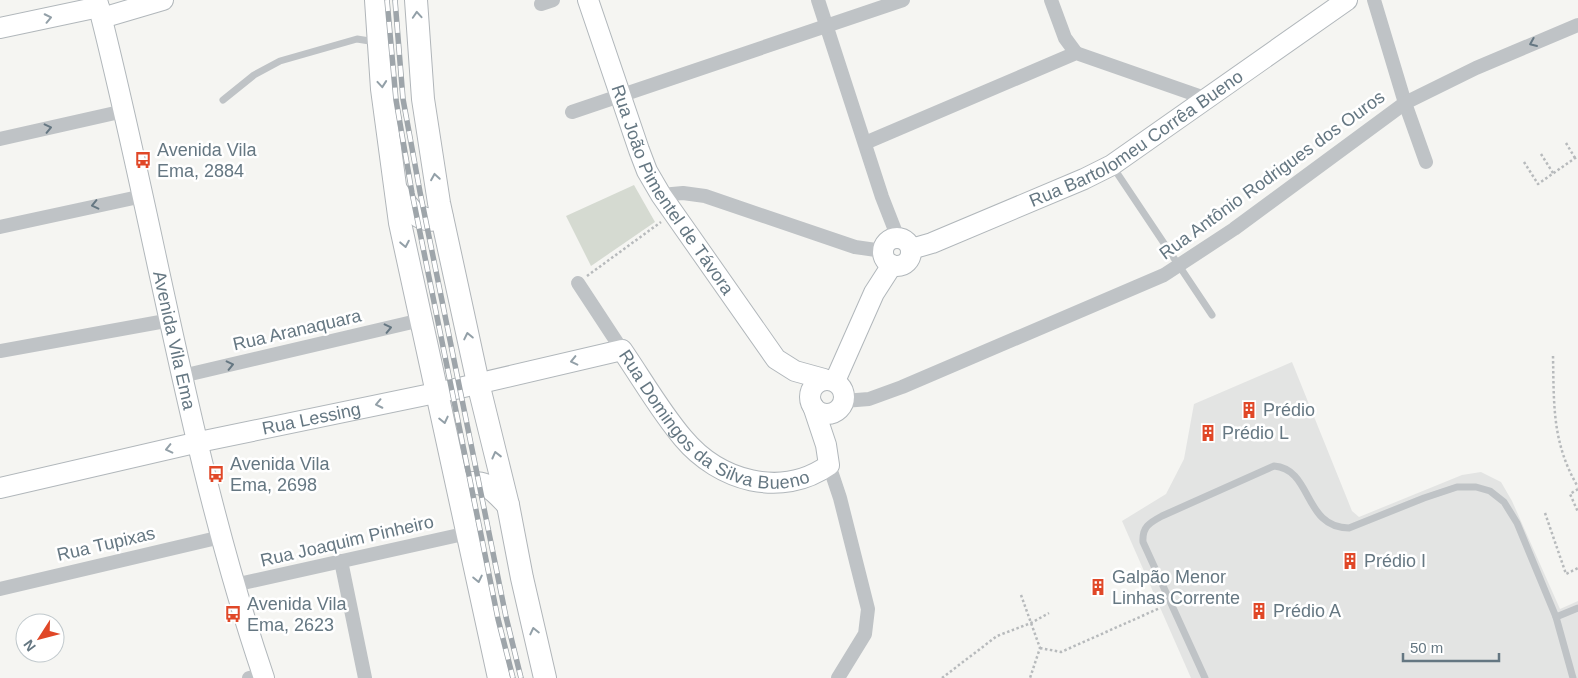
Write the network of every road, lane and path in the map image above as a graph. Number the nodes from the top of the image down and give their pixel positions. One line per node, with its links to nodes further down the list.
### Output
1 (163, 0): 10 (street)
2 (376, 0): 14 (main road)
3 (416, 0): 35 (main road, one-way to 3)
4 (588, 0): 16 (street, Rua João Pimentel de Távora)
5 (818, 0): 11 (street)
6 (903, 0): 11 (street)
7 (1051, 0): 15 (street)
8 (1347, 0): 17 (street, Rua Bartolomeu Corrêa Bueno)
9 (1374, 0): 19 (street)
10 (100, 8): 13 (street, one-way to 10); 20 (street, Avenida Vila Ema)
11 (827, 25): 16 (street); 23 (street)
12 (1578, 25): 19 (street, Rua Antônio Rodrigues dos Ouros, one-way to 19)
13 (0, 28)
14 (378, 42): 18 (lane); 31 (main road, one-way to 31)
15 (1076, 53): 17 (street); 23 (street)
16 (620, 96): 21 (street); 33 (street, Rua João Pimentel de Távora)
17 (1205, 98): 29 (street, Rua Bartolomeu Corrêa Bueno)
18 (223, 100)
19 (1405, 102): 27 (street); 39 (street, Rua Antônio Rodrigues dos Ouros)
20 (124, 111): 22 (street, one-way to 20); 32 (street, Avenida Vila Ema)
21 (572, 112)
22 (0, 139)
23 (865, 143): 37 (street)
24 (1566, 143): 26 (path)
25 (1541, 154): 30 (path)
26 (1577, 157): 30 (path)
27 (1426, 162)
28 (1524, 162): 30 (path)
29 (1112, 165): 37 (street, Rua Bartolomeu Corrêa Bueno); 39 (lane)
30 (1553, 173)
31 (395, 188): 35 (main road); 43 (main road, one-way to 43)
32 (143, 196): 36 (street, one-way to 36); 42 (street, Avenida Vila Ema)
33 (661, 196): 34 (street, Rua João Pimentel de Távora); 38 (street)
34 (673, 213): 40 (path); 47 (street, Rua João Pimentel de Távora)
35 (442, 218): 50 (main road, one-way to 35)
36 (0, 227)
37 (904, 243): 38 (street)
38 (887, 258): 49 (street)
39 (1180, 266): 41 (lane); 53 (street, Rua Antônio Rodrigues dos Ouros)
40 (578, 283): 44 (street, Rua Domingos da Silva Bueno)
41 (1212, 314)
42 (171, 320): 45 (street); 48 (street, Avenida Vila Ema)
43 (421, 320): 48 (street, Rua Aranaquara, one-way to 43); 51 (main road)
44 (622, 350): 50 (street, Rua Lessing, one-way to 50); 55 (street, Rua Domingos da Silva Bueno)
45 (0, 351)
46 (1553, 356): 58 (path)
47 (781, 364): 49 (street, Rua João Pimentel de Távora); 52 (street, Rua João Pimentel de Távora)
48 (182, 376): 54 (street, Avenida Vila Ema)
49 (830, 380): 52 (street); 53 (street)
50 (478, 383): 51 (street, Rua Lessing); 59 (main road, one-way to 50)
51 (438, 392): 54 (street, Rua Lessing, one-way to 54); 56 (main road, one-way to 56)
52 (812, 403): 53 (street); 55 (street)
53 (841, 406): 55 (street)
54 (199, 442): 57 (street, Rua Lessing, one-way to 57); 63 (street, Avenida Vila Ema)
55 (827, 455): 79 (street)
56 (458, 485): 59 (main road); 62 (main road)
57 (0, 488)
58 (1578, 488): 60 (path)
59 (508, 505): 78 (main road, one-way to 59)
60 (1578, 512)
61 (1545, 513): 65 (path)
62 (468, 533): 64 (street, Rua Joaquim Pinheiro); 77 (main road, one-way to 77)
63 (221, 537): 66 (street, Avenida Vila Ema); 67 (street, Rua Tupixas)
64 (341, 562): 66 (street, Rua Joaquim Pinheiro); 76 (street)
65 (1578, 568)
66 (234, 585): 75 (street, Avenida Vila Ema)
67 (0, 589)
68 (1021, 595): 73 (path)
69 (1160, 608): 74 (path)
70 (1578, 608): 72 (lane)
71 (1049, 613): 73 (path)
72 (1556, 618): 82 (lane); 83 (lane)
73 (1031, 623): 74 (path); 80 (path)
74 (1040, 648): 81 (path)
75 (259, 677)
76 (365, 678)
77 (499, 678)
78 (545, 678)
79 (838, 678)
80 (942, 678)
81 (1030, 678)
82 (1205, 678)
83 (1573, 678)

